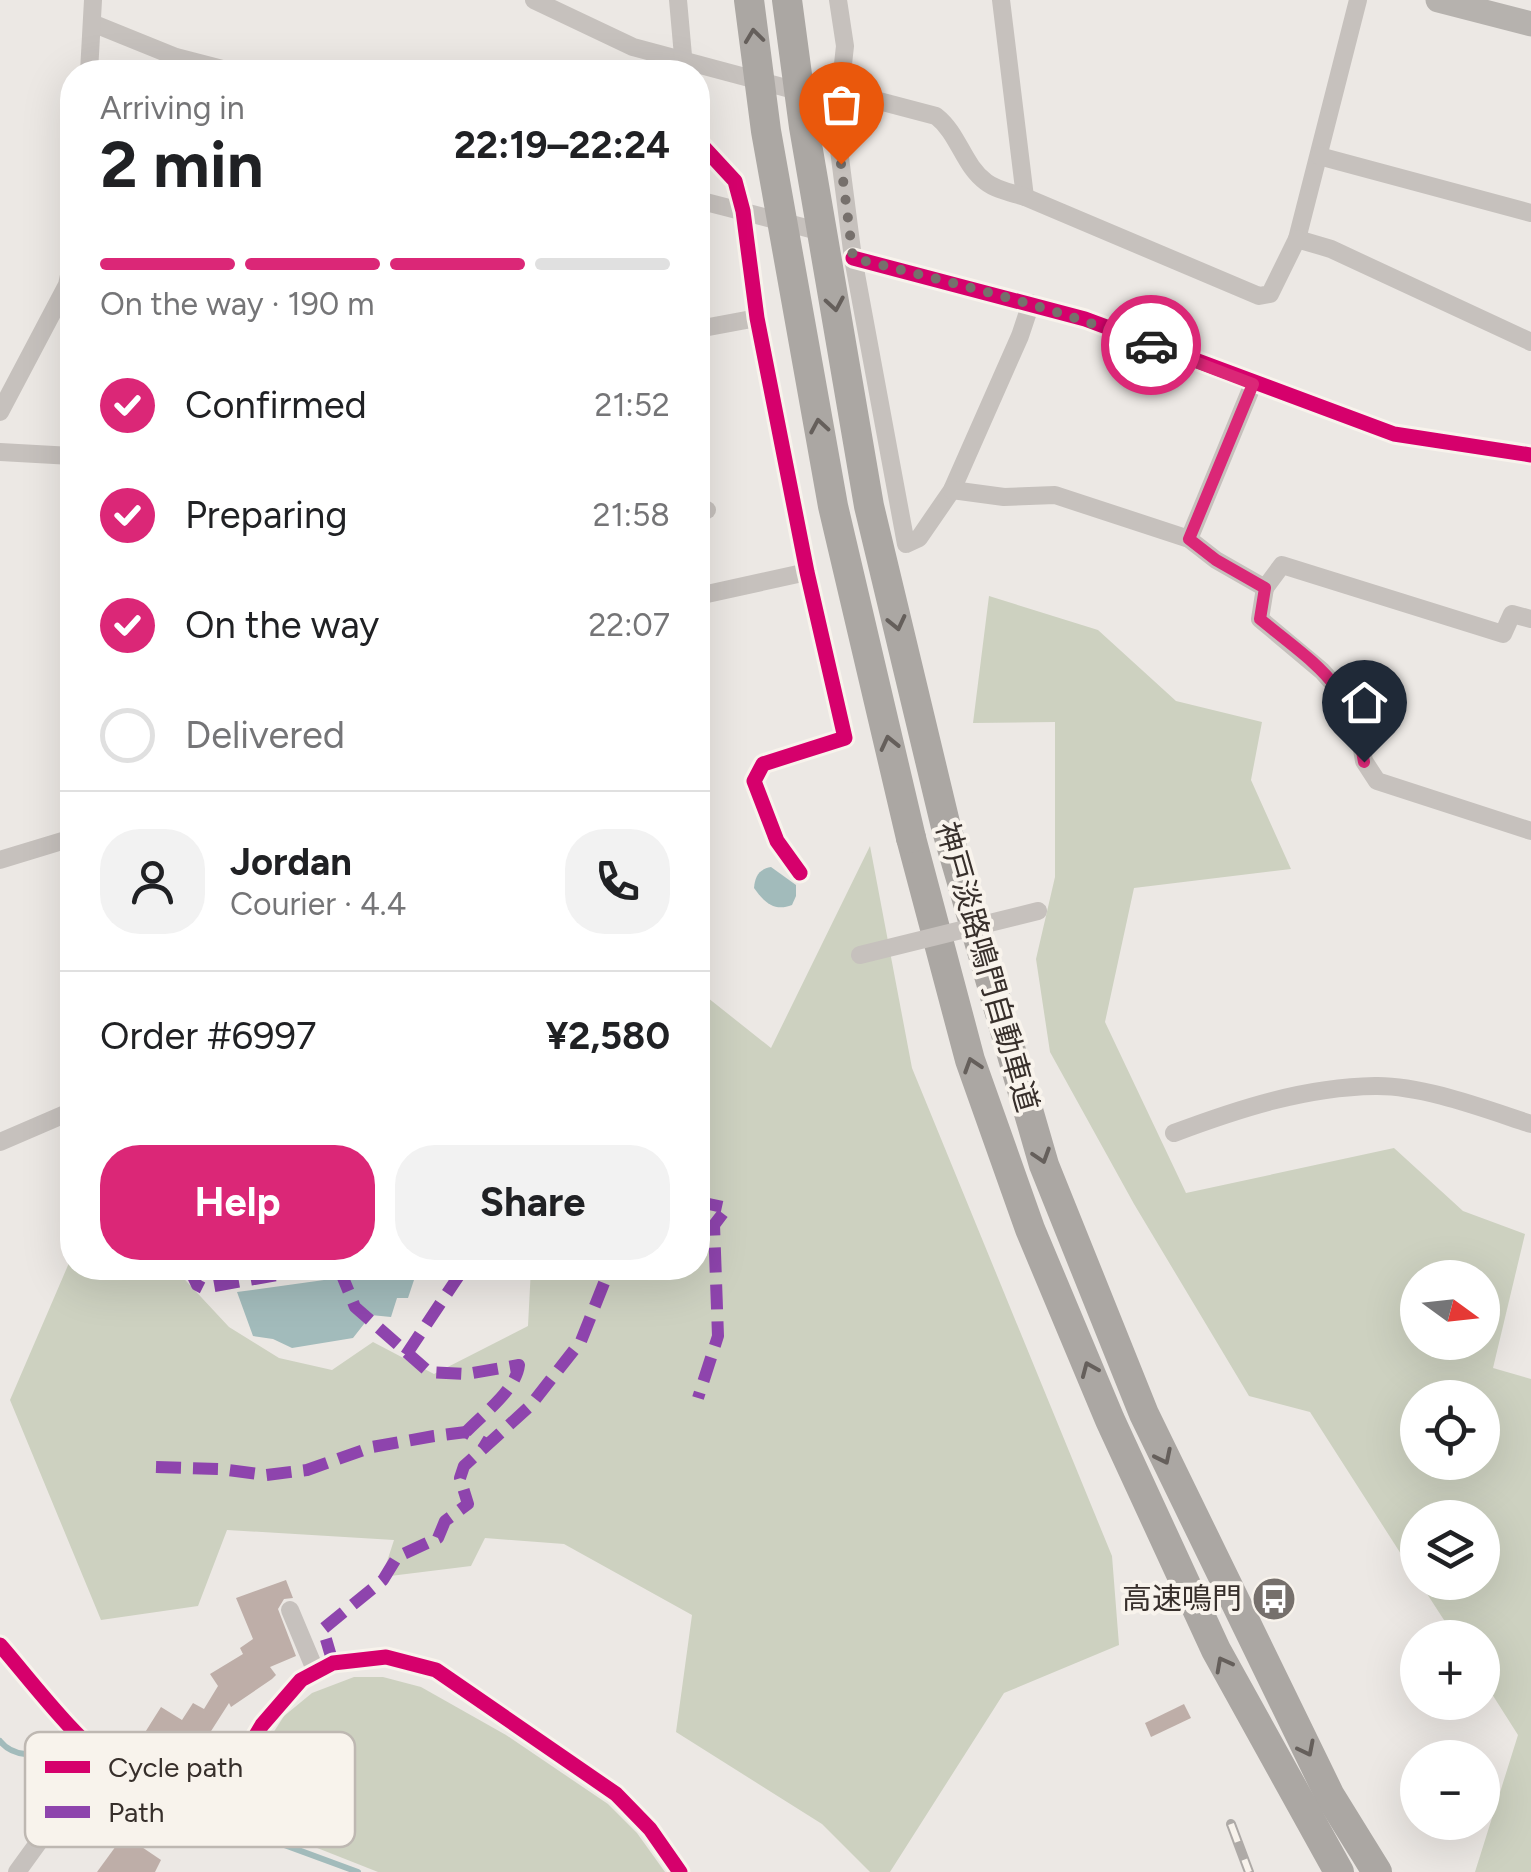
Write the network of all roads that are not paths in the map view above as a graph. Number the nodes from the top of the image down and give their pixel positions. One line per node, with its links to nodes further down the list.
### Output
1 (93, 0): 10 (street)
2 (534, 0): 14 (street)
3 (678, 0): 15 (street)
4 (749, 0): 60 (highway, 神戸淡路鳴門自動車道, one-way to 4, bridge)
5 (787, 0): 61 (highway, 神戸淡路鳴門自動車道, one-way to 61, bridge)
6 (838, 0): 17 (street)
7 (1002, 0): 20 (street)
8 (1358, 0): 19 (street)
9 (1438, 0): 11 (street)
10 (92, 24): 12 (street); 13 (street)
11 (1531, 24)
12 (90, 60)
13 (188, 60)
14 (668, 60)
15 (683, 60)
16 (710, 71): 17 (street)
17 (840, 97): 20 (street); 25 (street)
18 (710, 154): 22 (street)
19 (1320, 156): 23 (street); 24 (street)
20 (1025, 196): 24 (street)
21 (710, 203): 22 (street)
22 (743, 211): 25 (street); 28 (street)
23 (1531, 213)
24 (1296, 239): 30 (street)
25 (852, 248): 27 (street); 36 (street)
26 (60, 300): 32 (street)
27 (1031, 303): 31 (street); 36 (street)
28 (757, 318): 29 (street); 38 (street)
29 (710, 327)
30 (1531, 342)
31 (1253, 384): 34 (street); 37 (street)
32 (0, 412)
33 (0, 452): 35 (street)
34 (1531, 453)
35 (60, 455)
36 (952, 490): 37 (street)
37 (1189, 539): 39 (street)
38 (807, 572): 40 (street); 45 (street)
39 (1265, 588): 41 (street); 42 (street)
40 (710, 593)
41 (1531, 619)
42 (1531, 832)
43 (60, 842): 44 (street)
44 (0, 860)
45 (800, 873)
46 (1038, 910): 47 (street, bridge)
47 (860, 955)
48 (60, 1118): 51 (street)
49 (1531, 1124): 50 (street)
50 (1174, 1133)
51 (0, 1142)
52 (290, 1610): 54 (street)
53 (0, 1645): 55 (street)
54 (316, 1672): 56 (street); 59 (street)
55 (77, 1732)
56 (258, 1732)
57 (34, 1847): 58 (street)
58 (16, 1872)
59 (680, 1872)
60 (1339, 1872)
61 (1377, 1872)

